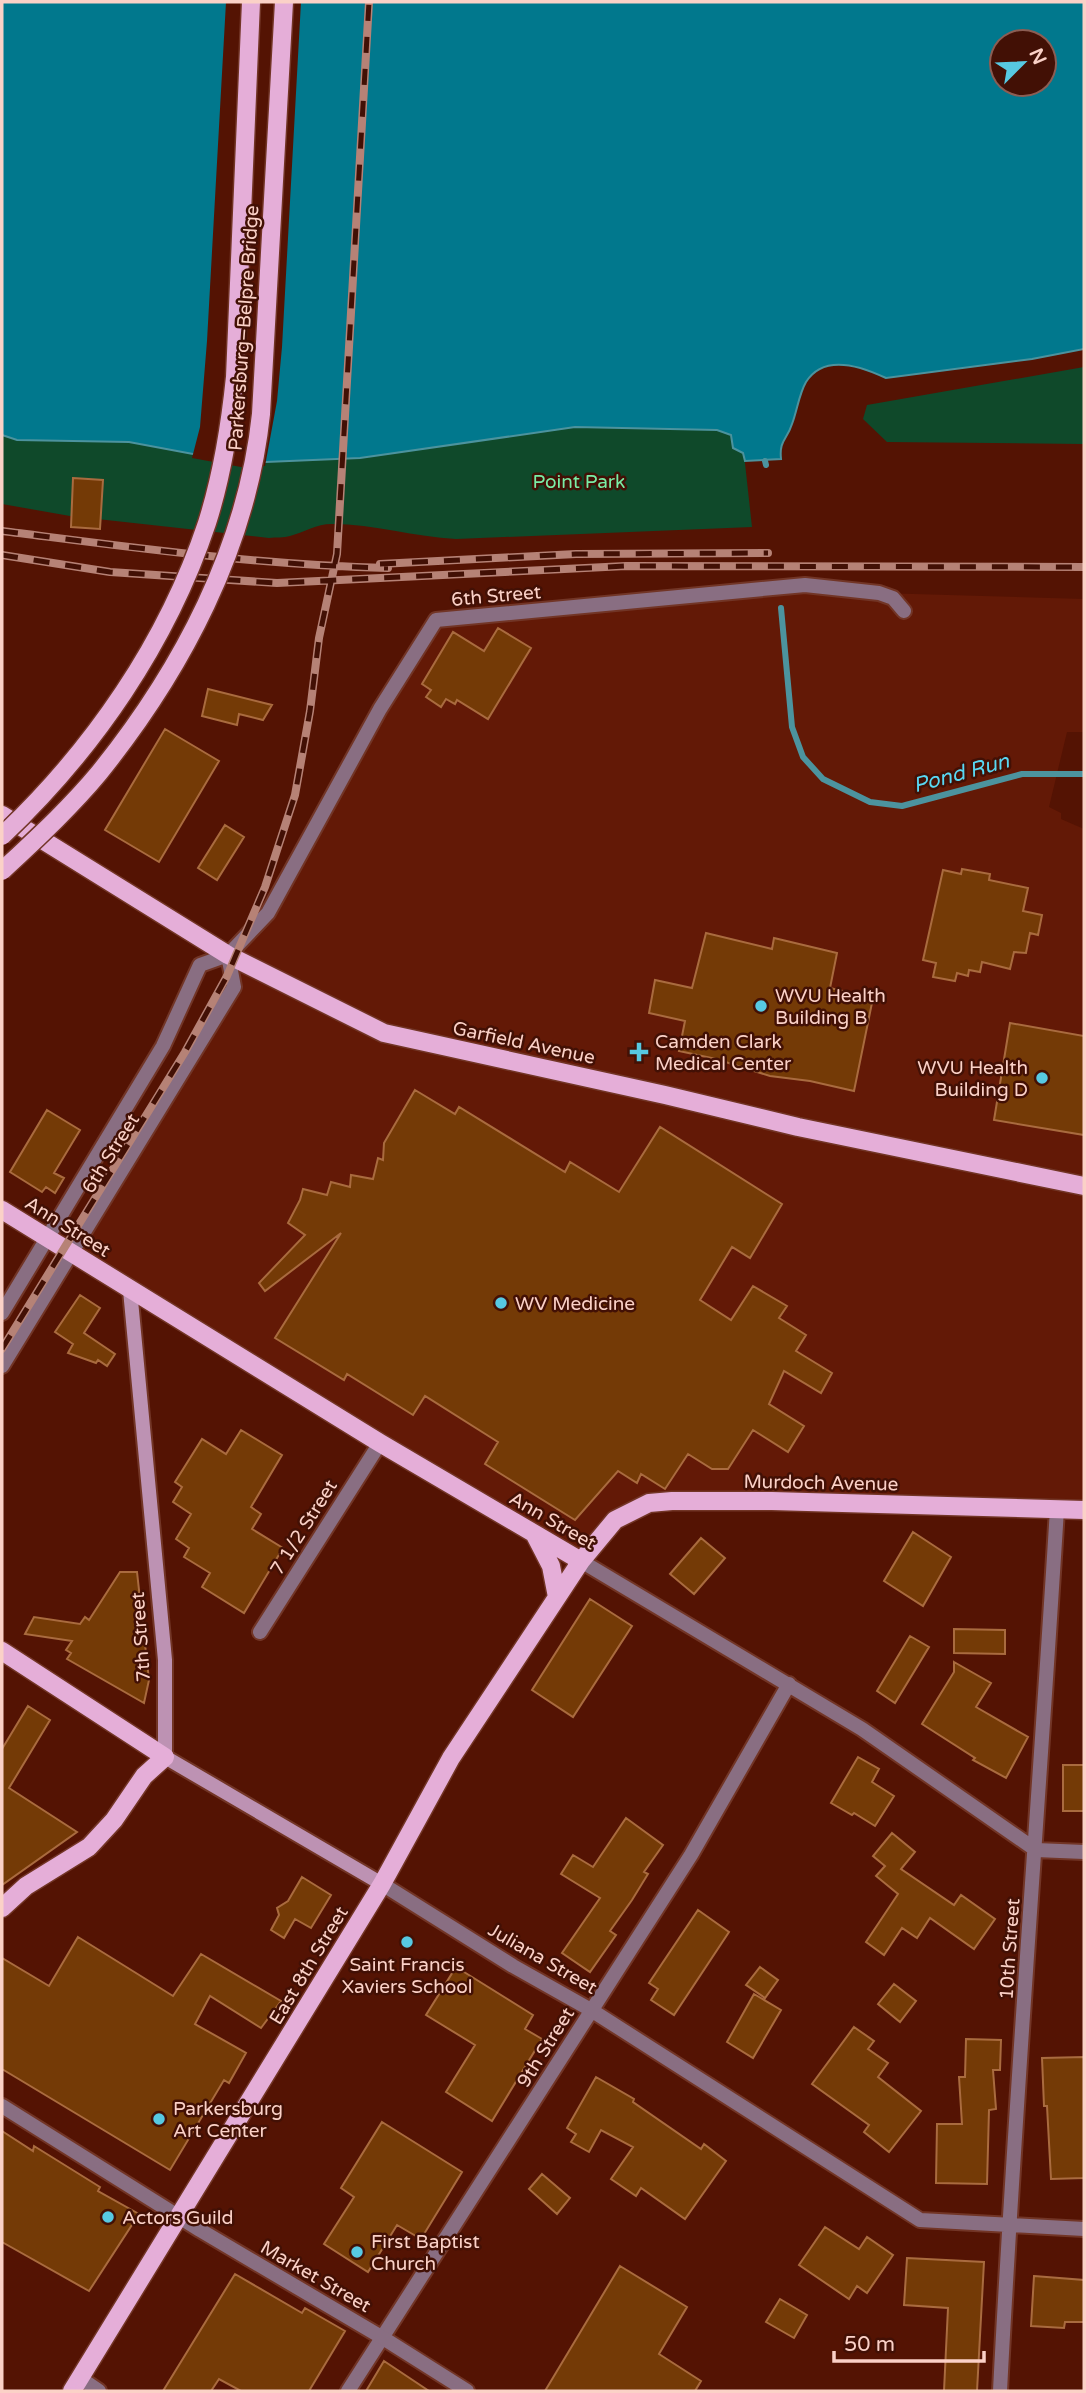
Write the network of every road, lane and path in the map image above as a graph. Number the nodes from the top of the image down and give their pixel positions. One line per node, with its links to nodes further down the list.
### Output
1 (251, 2): 5 (main road, Parkersburg–Belpre Bridge, bridge)
2 (284, 2): 6 (main road, Parkersburg–Belpre Bridge, bridge)
3 (904, 611): 7 (street, 6th Street)
4 (2, 815): 7 (main road, Garfield Avenue)
5 (2, 836)
6 (2, 871)
7 (228, 955): 8 (main road, Garfield Avenue); 10 (street, 6th Street); 11 (street, 6th Street)
8 (1084, 1186)
9 (2, 1210): 10 (main road, Ann Street)
10 (48, 1238): 11 (main road, Ann Street); 13 (street, 6th Street)
11 (72, 1253): 12 (main road, Ann Street); 14 (street, 6th Street)
12 (130, 1290): 15 (main road, Ann Street); 24 (main road, 7th Street)
13 (2, 1314)
14 (2, 1366)
15 (380, 1443): 18 (main road, Ann Street); 21 (street, 7 1/2 Street)
16 (1057, 1509): 17 (main road, Murdoch Avenue); 19 (main road, Murdoch Avenue); 25 (street, 10th Street)
17 (1084, 1510)
18 (535, 1534): 19 (main road, Ann Street); 20 (main road)
19 (581, 1561): 20 (main road, East 8th Street); 23 (street, Ann Street)
20 (557, 1597): 27 (main road, East 8th Street)
21 (260, 1632)
22 (2, 1651): 24 (main road, Juliana Street)
23 (789, 1684): 25 (street, Ann Street); 29 (street, 9th Street)
24 (165, 1757): 27 (main road, Juliana Street); 28 (main road)
25 (1036, 1850): 26 (street); 32 (street, 10th Street)
26 (1084, 1852)
27 (382, 1884): 29 (street, Juliana Street); 31 (main road, East 8th Street)
28 (2, 1908)
29 (591, 2010): 32 (street, Juliana Street); 34 (street, 9th Street)
30 (2, 2106): 31 (street, Market Street)
31 (178, 2217): 34 (street, Market Street); 35 (main road, East 8th Street)
32 (1009, 2225): 33 (street, Juliana Street); 39 (street, 10th Street)
33 (1084, 2229)
34 (383, 2338): 37 (street, 9th Street); 38 (street, Market Street)
35 (76, 2385): 36 (street)
36 (99, 2391)
37 (348, 2391)
38 (467, 2391)
39 (1000, 2391)

